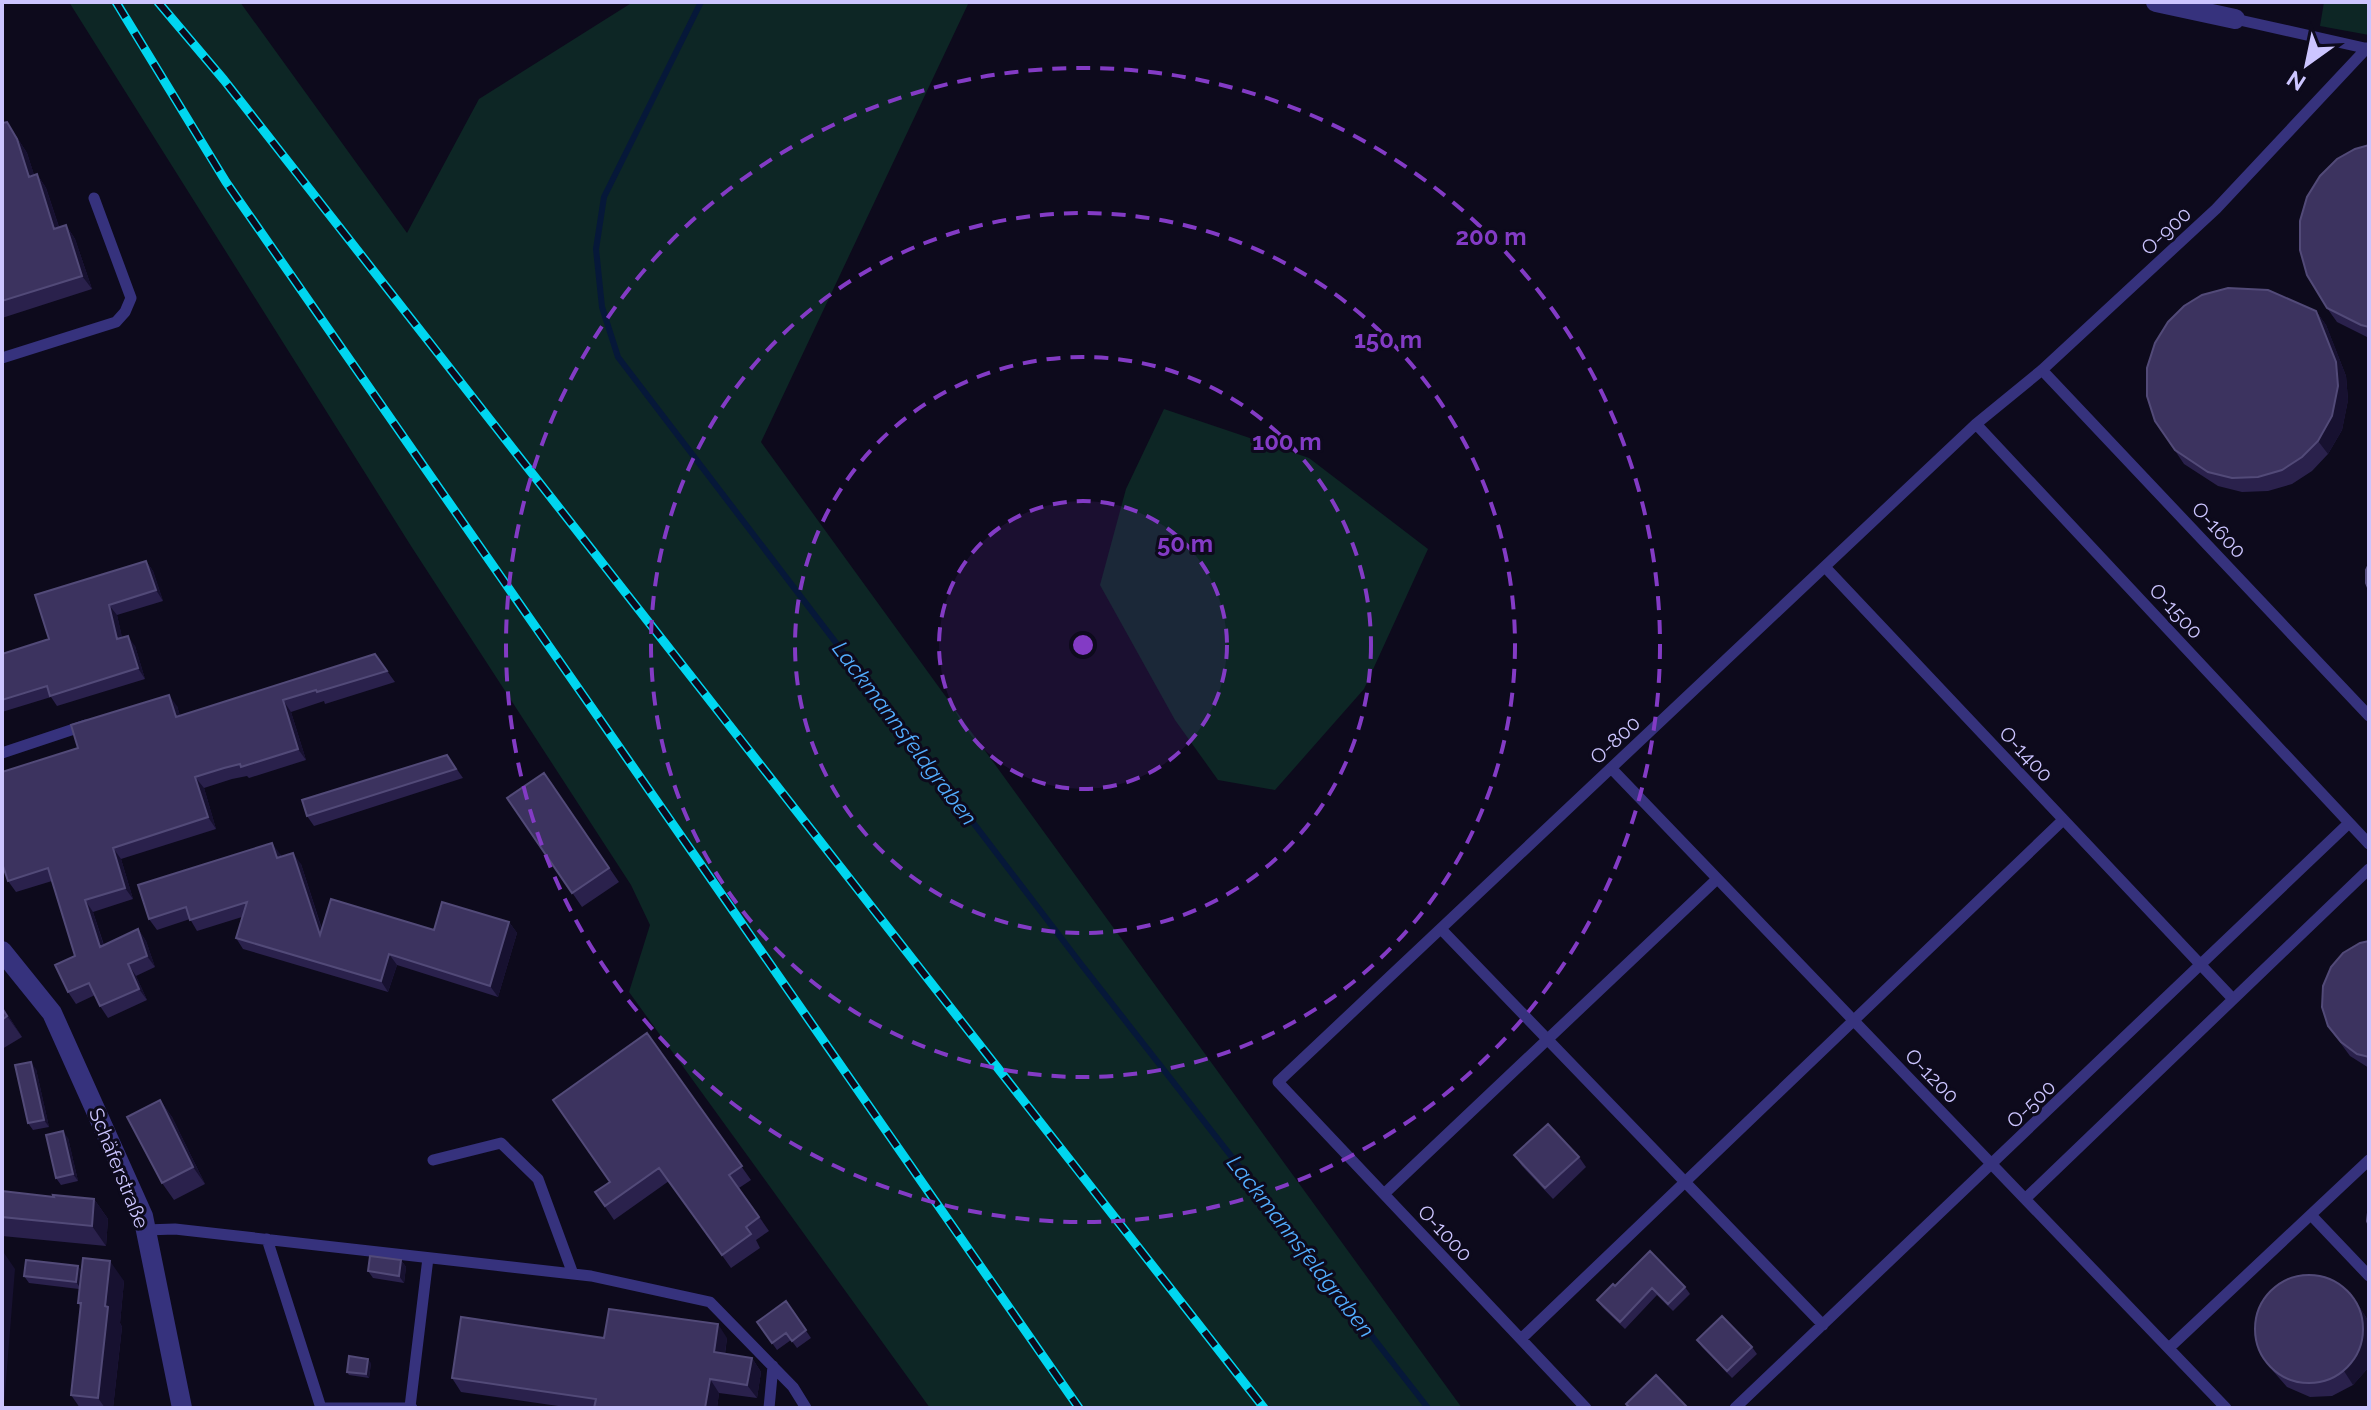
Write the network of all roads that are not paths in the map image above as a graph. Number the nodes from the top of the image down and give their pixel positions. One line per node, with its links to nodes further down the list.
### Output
1 (2156, 2): 2 (street)
2 (2235, 19): 3 (lane)
3 (2368, 49): 6 (lane, O-900)
4 (94, 198): 5 (lane)
5 (2, 358)
6 (2042, 370): 7 (lane, O-900); 9 (lane, O-1600)
7 (1976, 424): 8 (lane, O-800); 14 (lane, O-1500)
8 (1825, 567): 12 (lane, O-800); 13 (lane, O-1400)
9 (2369, 716)
10 (99, 721): 11 (lane)
11 (2, 753)
12 (1611, 768): 17 (lane, O-1200); 18 (lane, O-800)
13 (2063, 820): 20 (lane, O-1400); 22 (lane)
14 (2349, 823): 15 (lane, O-1500); 20 (lane, O-500)
15 (2369, 844)
16 (2369, 869): 21 (lane)
17 (1717, 879): 22 (lane, O-1200); 23 (lane)
18 (1441, 929): 23 (lane); 24 (lane, O-800)
19 (2, 951): 32 (street, Schäferstraße)
20 (2200, 966): 21 (lane, O-1400); 27 (lane, O-500)
21 (2233, 999): 30 (lane)
22 (1853, 1020): 27 (lane, O-1200); 28 (lane)
23 (1548, 1039): 28 (lane); 29 (lane)
24 (1278, 1082): 29 (lane, O-1000)
25 (433, 1160): 35 (lane)
26 (2369, 1160): 31 (lane)
27 (1993, 1165): 30 (lane, O-1200); 37 (lane, O-500)
28 (1684, 1181): 37 (lane); 38 (lane)
29 (1384, 1194): 38 (lane, O-1000)
30 (2025, 1199): 39 (lane, O-1200)
31 (2311, 1215): 36 (lane); 39 (lane)
32 (145, 1230): 33 (lane); 42 (street, Schäferstraße)
33 (267, 1239): 34 (lane); 43 (lane)
34 (428, 1258): 35 (lane); 41 (lane)
35 (573, 1274): 40 (lane)
36 (2369, 1276)
37 (1823, 1325): 47 (lane, O-500)
38 (1521, 1339): 46 (lane, O-1000)
39 (2169, 1348): 48 (lane, O-1200)
40 (773, 1366): 44 (lane); 45 (lane)
41 (411, 1407): 43 (lane)
42 (182, 1408)
43 (321, 1408)
44 (769, 1408)
45 (806, 1408)
46 (1586, 1408)
47 (1735, 1408)
48 (2226, 1408)

